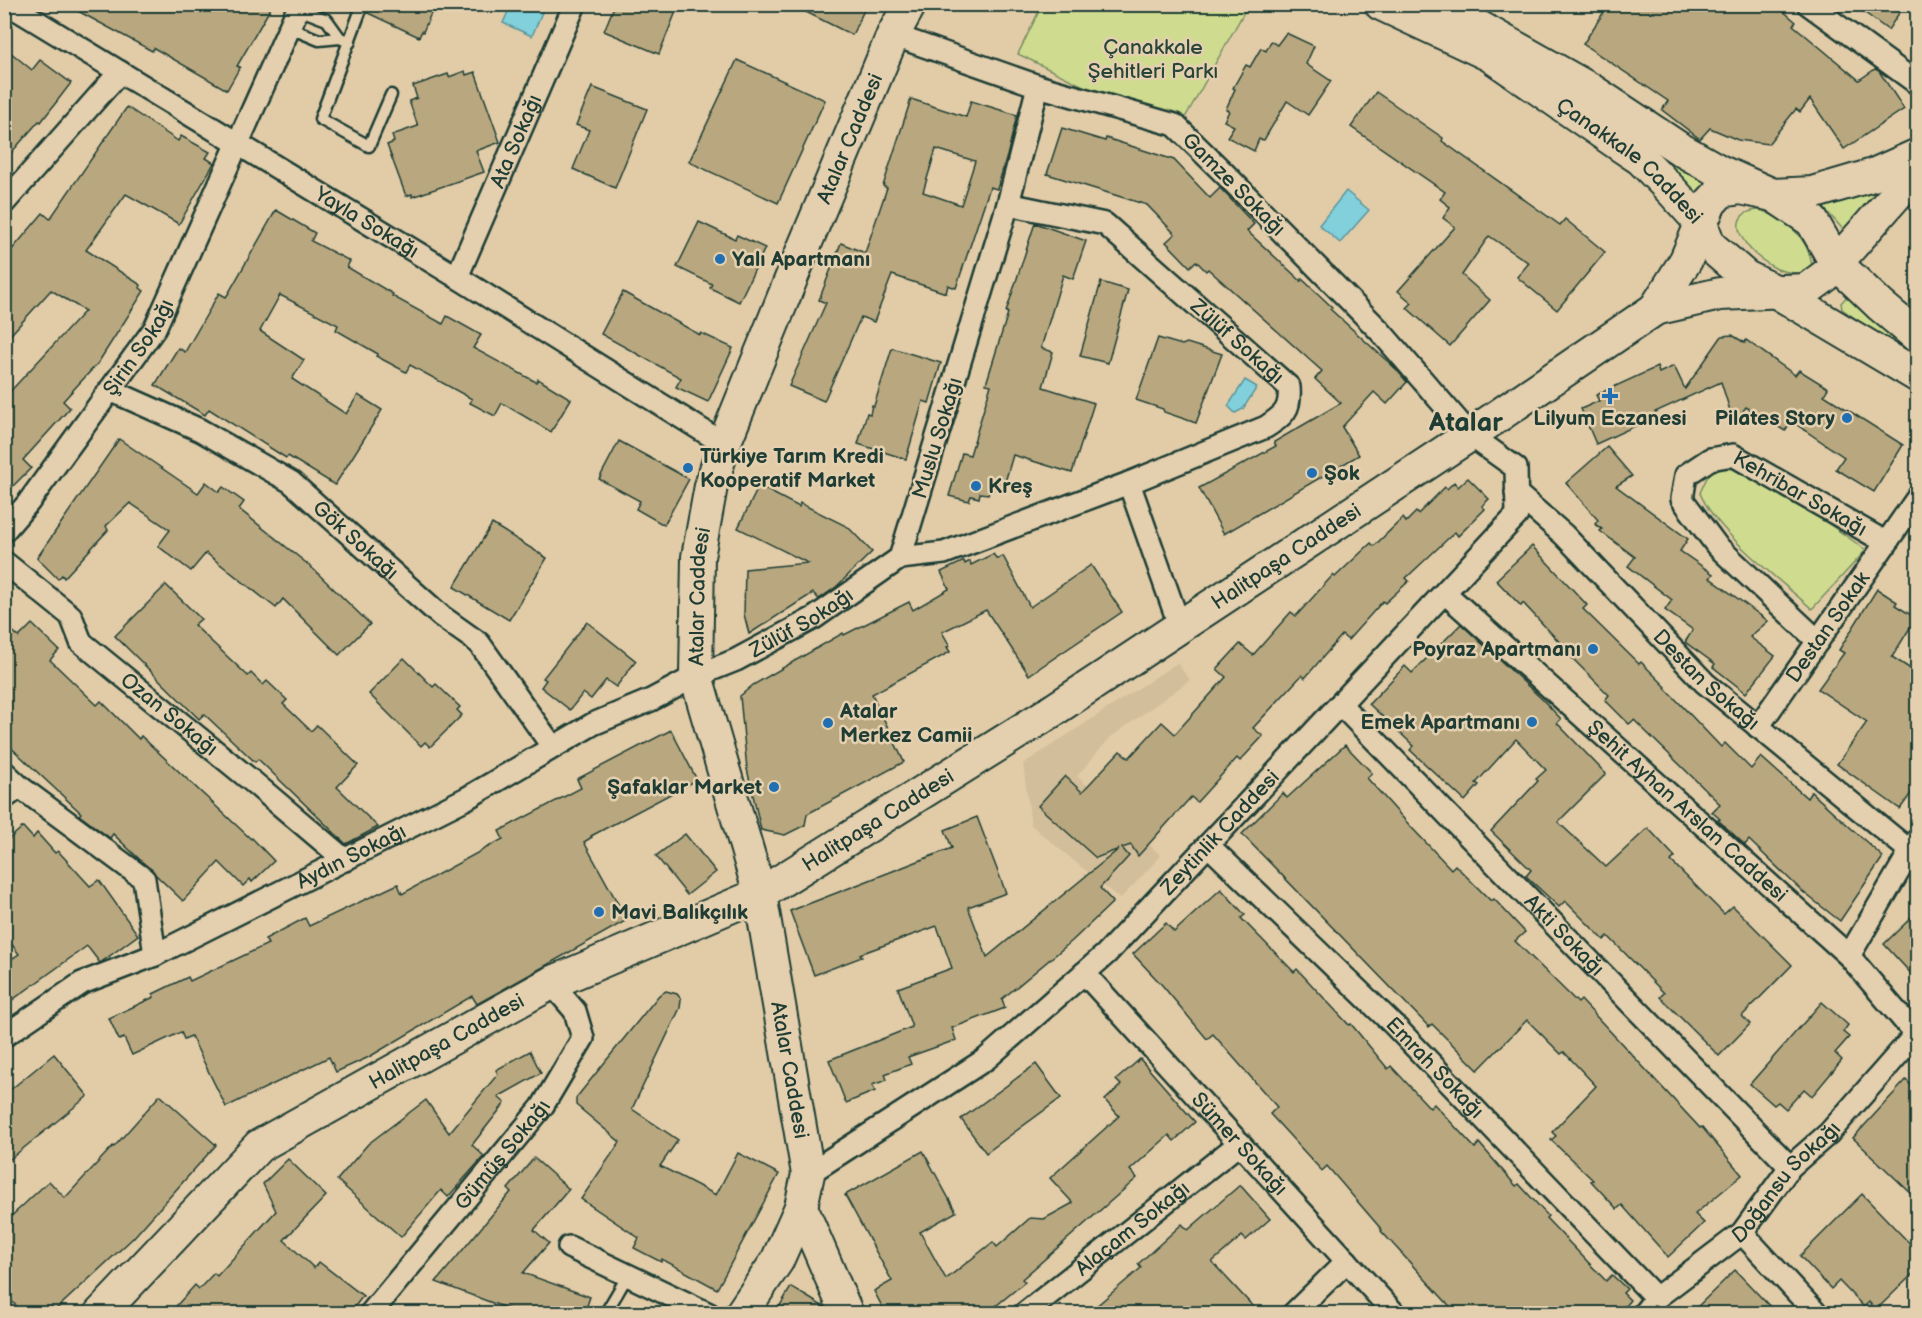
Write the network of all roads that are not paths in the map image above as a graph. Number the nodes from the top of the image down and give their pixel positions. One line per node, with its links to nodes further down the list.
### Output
1 (8, 4): 11 (street, Yayla Sokağı)
2 (363, 4): 10 (lane)
3 (575, 4): 23 (street, Ata Sokağı)
4 (910, 4): 9 (street, Atalar Caddesi)
5 (1381, 4): 21 (street, Çanakkale Caddesi)
6 (1438, 4): 18 (street, Çanakkale Caddesi)
7 (1808, 4): 12 (street)
8 (296, 14): 10 (lane); 10 (lane); 15 (street, Şirin Sokağı)
9 (893, 35): 13 (street, Gamze Sokağı); 30 (street, Atalar Caddesi)
10 (345, 40): 14 (lane)
11 (120, 72): 15 (street, Yayla Sokağı); 19 (street)
12 (1917, 84)
13 (1038, 86): 20 (street, Muslu Sokağı); 29 (street, Gamze Sokağı)
14 (391, 95)
15 (239, 144): 23 (street, Yayla Sokağı); 28 (street, Şirin Sokağı)
16 (1917, 155): 18 (street)
17 (1917, 170): 22 (street)
18 (1773, 195): 21 (street); 22 (street, Çanakkale Caddesi)
19 (4, 203)
20 (1008, 204): 31 (street, Zülüf Sokağı); 36 (street, Muslu Sokağı)
21 (1701, 223): 24 (street, Çanakkale Caddesi); 25 (street)
22 (1836, 263): 24 (street); 26 (street, Çanakkale Caddesi)
23 (457, 277): 30 (street, Yayla Sokağı)
24 (1775, 291): 25 (street); 27 (street, Çanakkale Caddesi)
25 (1655, 309): 29 (street, Halitpaşa Caddesi)
26 (1917, 337)
27 (1917, 376)
28 (110, 390): 34 (street, Şirin Sokağı); 44 (street, Gök Sokağı)
29 (1470, 435): 32 (street, Zeytinlik Caddesi); 39 (street, Halitpaşa Caddesi)
30 (724, 444): 41 (street, Atalar Caddesi)
31 (1129, 483): 36 (street); 39 (street)
32 (1516, 493): 38 (street, Zeytinlik Caddesi); 43 (street, Destan Sokağı)
33 (1917, 496): 35 (street, Destan Sokak)
34 (4, 531)
35 (1887, 543): 40 (street, Destan Sokak); 40 (street, Kehribar Sokağı)
36 (900, 558): 41 (street, Zülüf Sokağı)
37 (4, 562): 49 (street, Ozan Sokağı)
38 (1445, 593): 42 (street, Zeytinlik Caddesi); 52 (street, Şehit Ayhan Arslan Caddesi)
39 (1180, 627): 50 (street, Halitpaşa Caddesi)
40 (1818, 641): 43 (street, Destan Sokak)
41 (696, 676): 44 (street, Aydın Sokağı); 50 (street, Atalar Caddesi)
42 (1340, 704): 47 (street, Zeytinlik Caddesi); 58 (street, Akti Sokağı)
43 (1758, 727): 48 (street, Destan Sokağı)
44 (552, 746): 49 (street, Aydın Sokağı)
45 (4, 772): 46 (street)
46 (12, 793): 51 (street)
47 (1208, 845): 53 (street, Zeytinlik Caddesi); 65 (street, Emrah Sokağı)
48 (1914, 845): 52 (street)
49 (345, 860): 51 (street, Aydın Sokağı)
50 (760, 894): 54 (street, Halitpaşa Caddesi); 59 (street, Atalar Caddesi)
51 (155, 955): 55 (street, Aydın Sokağı)
52 (1849, 956): 56 (street, Şehit Ayhan Arslan Caddesi)
53 (1084, 973): 57 (street, Sümer Sokağı); 59 (street, Zeytinlik Caddesi)
54 (551, 983): 66 (street, Halitpaşa Caddesi); 67 (street, Gümüş Sokağı)
55 (4, 1036)
56 (1916, 1036): 58 (street, Doğansu Sokağı)
57 (1240, 1143): 63 (street, Sümer Sokağı); 72 (street, Alaçam Sokağı)
58 (1790, 1167): 61 (street, Doğansu Sokağı)
59 (808, 1174): 60 (street, Atalar Caddesi)
60 (801, 1207): 70 (street); 71 (street)
61 (1742, 1233): 65 (street, Doğansu Sokağı); 75 (street)
62 (569, 1246): 64 (street)
63 (1347, 1261): 73 (street); 74 (street, Sümer Sokağı)
64 (628, 1275): 68 (lane); 69 (street)
65 (1649, 1306)
66 (100, 1314)
67 (370, 1314)
68 (604, 1314)
69 (709, 1314)
70 (741, 1314)
71 (847, 1314)
72 (1024, 1314)
73 (1293, 1314)
74 (1395, 1314)
75 (1817, 1314)

